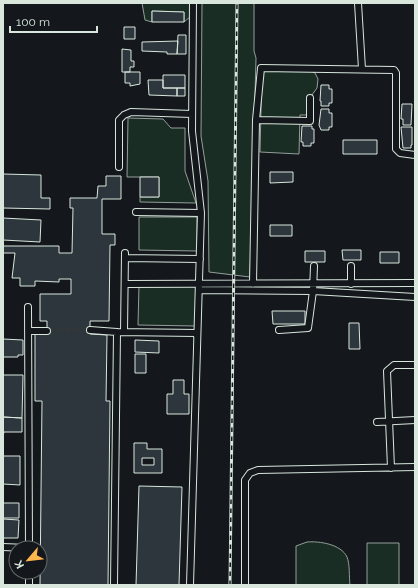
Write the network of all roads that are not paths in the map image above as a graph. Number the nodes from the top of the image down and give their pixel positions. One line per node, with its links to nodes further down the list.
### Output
1 (193, 3): 5 (street)
2 (358, 3): 3 (street)
3 (362, 69): 6 (street); 7 (street)
4 (310, 98): 6 (street)
5 (192, 114): 8 (street); 10 (street)
6 (256, 120): 16 (street)
7 (415, 155)
8 (119, 167)
9 (136, 212): 10 (street)
10 (201, 213): 11 (street)
11 (200, 259): 15 (street); 19 (street)
12 (314, 266): 17 (street)
13 (351, 266): 18 (street)
14 (415, 283): 18 (street)
15 (124, 284): 19 (street); 28 (street)
16 (253, 284): 17 (street); 19 (street)
17 (313, 284): 18 (street); 20 (street)
18 (352, 284)
19 (199, 287): 20 (street); 29 (street)
20 (313, 291): 21 (street); 26 (street)
21 (415, 297)
22 (28, 307): 23 (street)
23 (28, 330): 24 (street); 36 (street)
24 (47, 330)
25 (90, 330): 27 (street)
26 (279, 330)
27 (117, 332): 28 (street); 37 (street)
28 (124, 332): 29 (street)
29 (197, 336): 38 (street)
30 (415, 365): 32 (street)
31 (415, 420): 32 (street)
32 (389, 421): 33 (street); 35 (street)
33 (377, 422)
34 (415, 467): 35 (street)
35 (391, 468): 39 (street)
36 (28, 540)
37 (114, 585)
38 (190, 585)
39 (245, 585)

